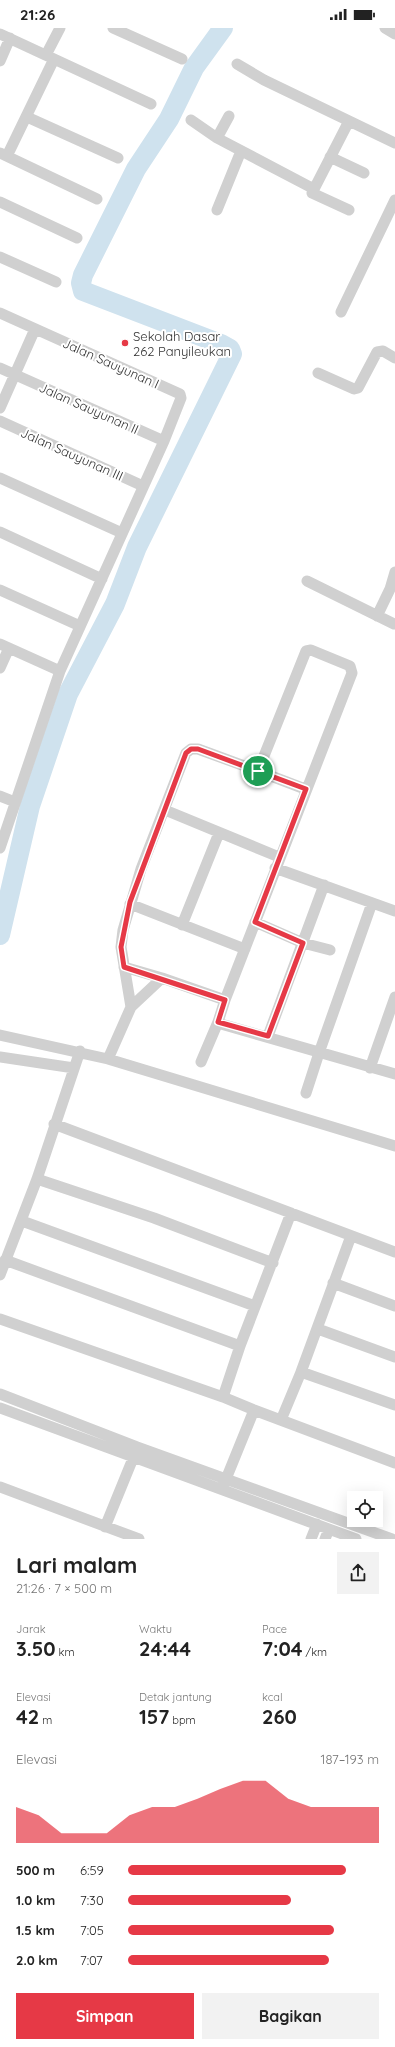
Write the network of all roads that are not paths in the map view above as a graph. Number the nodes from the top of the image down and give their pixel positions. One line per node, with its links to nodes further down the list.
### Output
1 (60, 28): 6 (street)
2 (113, 28): 7 (street)
3 (385, 28): 5 (street)
4 (4, 34): 6 (street); 8 (street)
5 (395, 34)
6 (50, 57): 10 (street); 12 (street)
7 (182, 59)
8 (0, 61)
9 (237, 64): 14 (street)
10 (151, 104)
11 (229, 116): 15 (street)
12 (27, 117): 18 (street); 20 (street)
13 (190, 120): 15 (street)
14 (349, 120): 16 (street); 19 (street)
15 (217, 138): 17 (street)
16 (395, 143)
17 (241, 151): 22 (street); 26 (street)
18 (4, 154): 23 (street)
19 (330, 157): 21 (street); 22 (street)
20 (118, 158)
21 (364, 173)
22 (314, 189): 27 (street)
23 (98, 199)
24 (395, 200): 31 (street)
25 (0, 202): 28 (street)
26 (217, 210)
27 (349, 210)
28 (77, 238)
29 (0, 257): 30 (street)
30 (56, 282)
31 (341, 312)
32 (0, 313): 33 (street)
33 (35, 329): 37 (street); 40 (street, Jalan Sauyunan I)
34 (395, 358): 36 (street)
35 (0, 368): 37 (street, Jalan Sauyunan II)
36 (318, 373)
37 (15, 375): 38 (street); 40 (street, Jalan Sauyunan II)
38 (0, 408)
39 (0, 421): 42 (street, Jalan Sauyunan III)
40 (164, 441): 42 (street)
41 (0, 478): 44 (street)
42 (143, 486): 44 (street)
43 (0, 532): 46 (street)
44 (122, 533): 46 (street)
45 (395, 572): 49 (street)
46 (102, 578): 51 (street)
47 (307, 581): 49 (street)
48 (0, 590): 51 (street)
49 (377, 616): 50 (street)
50 (394, 624)
51 (80, 626): 54 (street)
52 (5, 646): 53 (street); 54 (street)
53 (0, 668)
54 (60, 670): 58 (street)
55 (258, 771): 56 (street); 56 (street); 59 (street)
56 (306, 789): 62 (street)
57 (0, 796): 58 (street)
58 (15, 802): 61 (street)
59 (164, 810): 60 (street); 66 (street)
60 (218, 833): 62 (street); 69 (street)
61 (0, 848)
62 (279, 857): 63 (street)
63 (276, 868): 64 (street); 68 (street)
64 (324, 886): 65 (street); 70 (street)
65 (372, 903): 67 (street); 82 (street)
66 (130, 904): 69 (street); 73 (street)
67 (395, 911)
68 (255, 922): 70 (street); 71 (street)
69 (182, 925): 71 (street)
70 (303, 943): 72 (street); 80 (street)
71 (245, 949): 76 (street)
72 (330, 950)
73 (124, 967): 74 (street); 77 (street)
74 (162, 978): 76 (street); 77 (street)
75 (395, 997): 87 (street)
76 (225, 1000): 78 (street)
77 (131, 1007): 83 (street)
78 (218, 1022): 80 (street); 85 (street)
79 (0, 1035): 81 (street)
80 (268, 1036): 82 (street)
81 (80, 1051): 83 (street); 86 (street)
82 (319, 1053): 87 (street); 89 (street)
83 (108, 1059): 91 (street)
84 (1, 1060): 86 (street)
85 (201, 1062)
86 (74, 1068): 90 (street)
87 (370, 1068): 88 (street)
88 (395, 1074)
89 (306, 1093)
90 (54, 1124): 92 (street); 93 (street)
91 (395, 1146)
92 (37, 1179): 94 (street); 98 (street)
93 (291, 1213): 95 (street); 98 (street)
94 (22, 1221): 97 (street); 101 (street)
95 (351, 1236): 96 (street); 100 (street)
96 (395, 1252)
97 (5, 1260): 99 (street); 105 (street)
98 (272, 1263): 101 (street)
99 (0, 1276)
100 (334, 1283): 102 (street); 104 (street)
101 (255, 1306): 105 (street)
102 (395, 1306)
103 (0, 1319): 109 (street)
104 (318, 1329): 106 (street); 107 (street)
105 (240, 1346): 109 (street)
106 (395, 1356)
107 (301, 1372): 110 (street); 113 (street)
108 (0, 1394): 114 (street)
109 (223, 1397): 112 (street)
110 (395, 1405)
111 (0, 1408): 115 (street)
112 (254, 1410): 113 (street); 117 (street)
113 (281, 1420): 116 (street)
114 (138, 1446): 115 (street); 117 (street)
115 (133, 1458): 117 (street); 120 (street)
116 (395, 1462)
117 (224, 1483): 119 (street); 125 (street)
118 (0, 1487): 120 (street)
119 (316, 1524): 121 (street); 123 (street)
120 (105, 1527): 122 (street)
121 (327, 1534): 124 (street)
122 (139, 1539)
123 (311, 1539)
124 (356, 1539)
125 (392, 1539)

